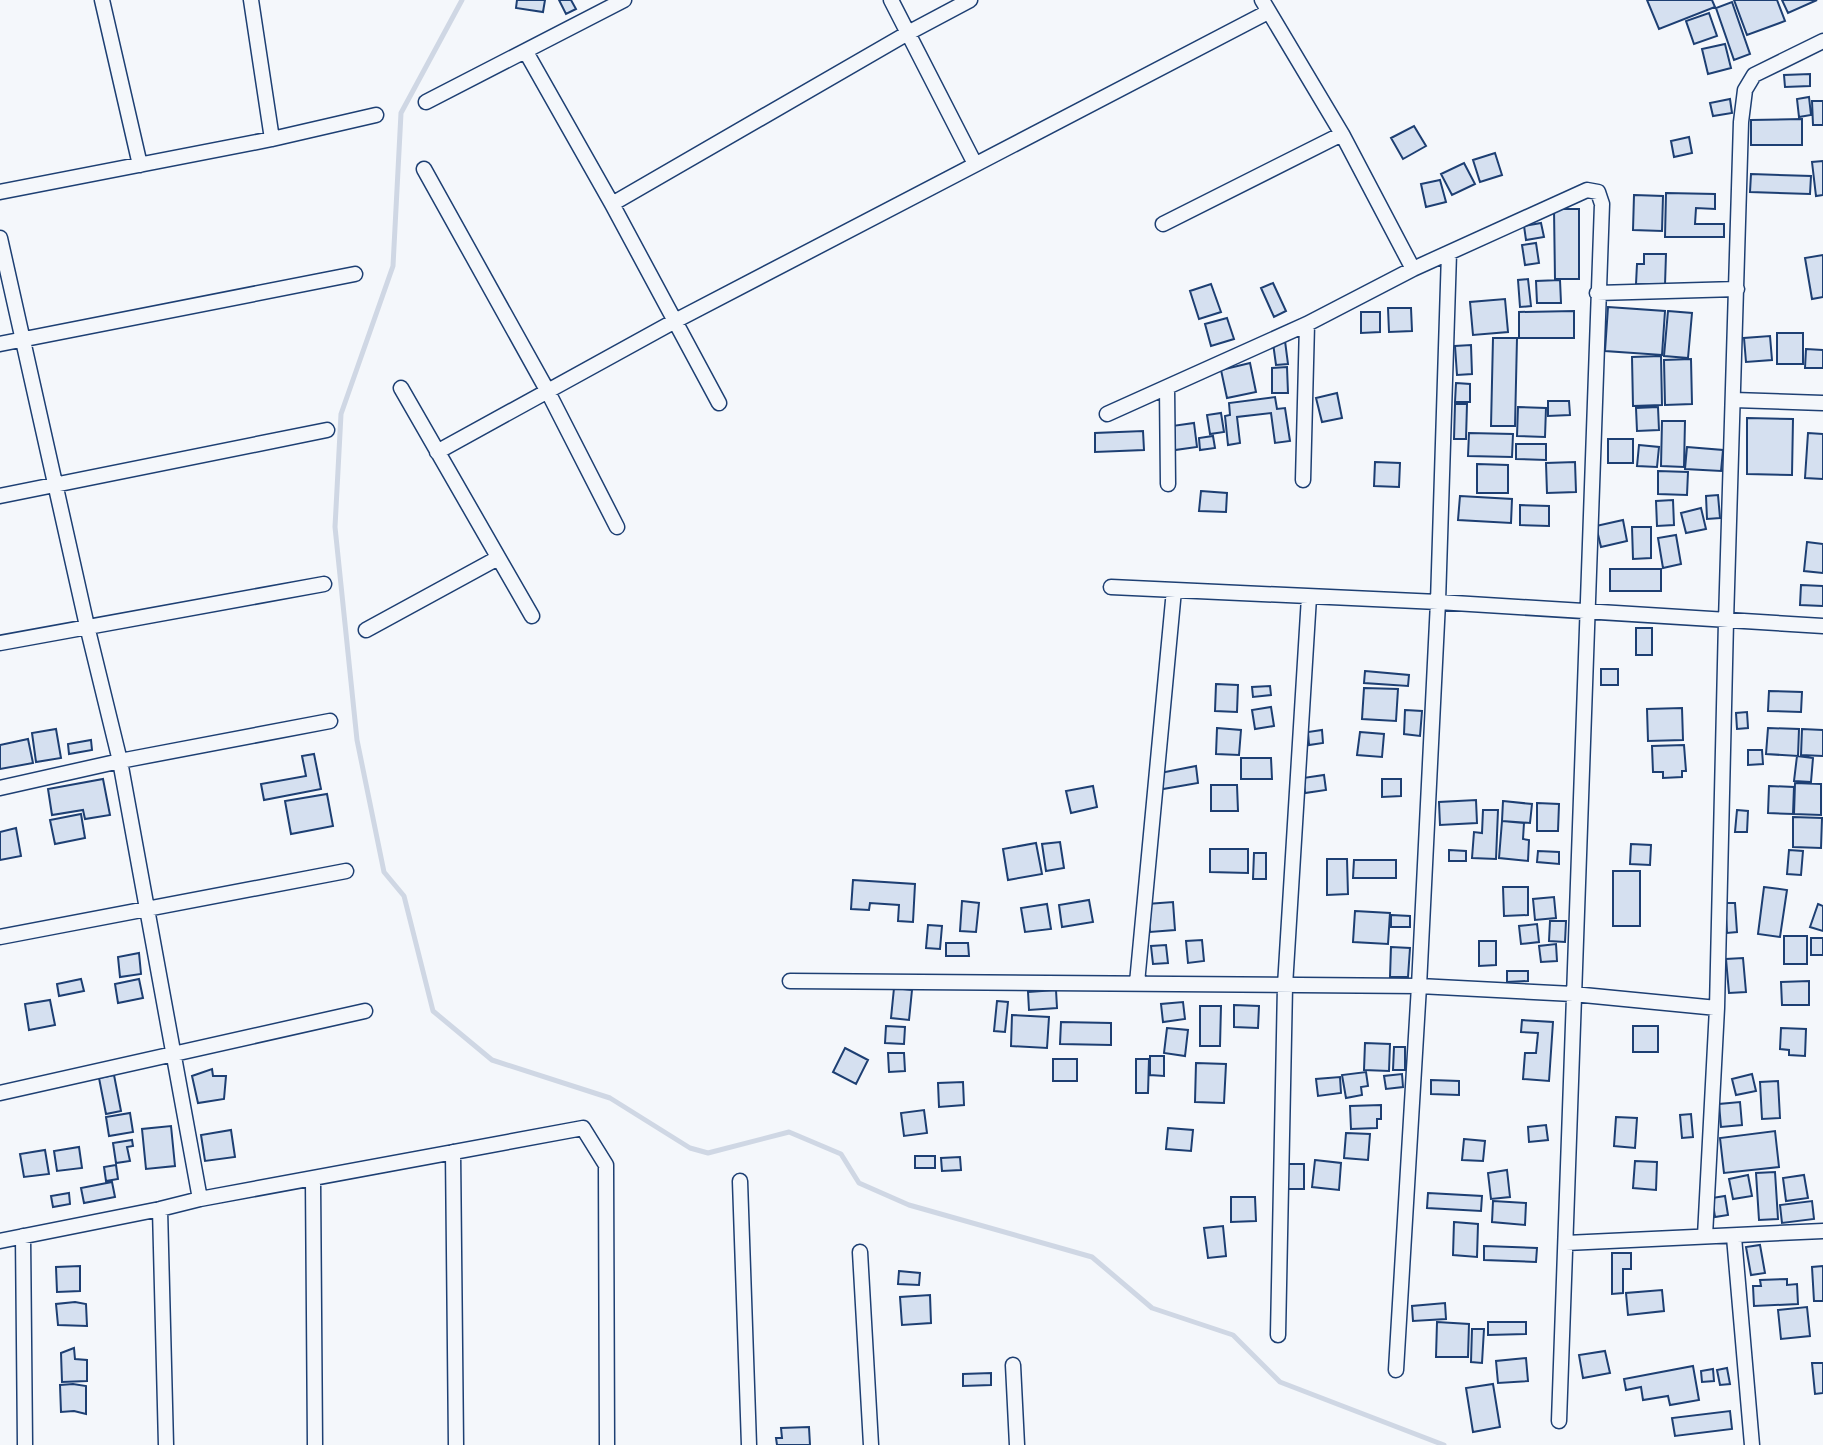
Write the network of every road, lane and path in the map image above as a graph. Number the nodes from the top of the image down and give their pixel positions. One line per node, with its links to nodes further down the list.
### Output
1 (102, 0): 15 (street)
2 (251, 0): 13 (street)
3 (624, 0): 9 (street)
4 (891, 0): 7 (street)
5 (970, 0): 7 (street)
6 (1265, 6): 12 (street); 14 (street)
7 (908, 33): 14 (street); 18 (street)
8 (1823, 41): 24 (street)
9 (526, 52): 10 (street); 18 (street)
10 (426, 102)
11 (376, 115): 13 (street)
12 (1342, 134): 19 (street); 22 (street)
13 (272, 139): 15 (street)
14 (975, 164): 26 (street)
15 (140, 165): 17 (street)
16 (424, 169): 32 (street)
17 (0, 192)
18 (612, 204): 26 (street)
19 (1163, 224)
20 (0, 238): 28 (street)
21 (1449, 253): 22 (street); 25 (street); 49 (street)
22 (1413, 269): 27 (street)
23 (355, 274): 28 (street)
24 (1737, 289): 25 (street); 33 (street)
25 (1597, 293): 50 (street)
26 (675, 321): 32 (street); 34 (street)
27 (1307, 324): 30 (street); 39 (street)
28 (23, 339): 29 (street); 41 (street)
29 (0, 344)
30 (1167, 387): 36 (street); 40 (street)
31 (401, 388): 38 (street)
32 (547, 390): 38 (street); 43 (street)
33 (1734, 400): 35 (street); 52 (street)
34 (719, 402)
35 (1823, 403)
36 (1107, 414)
37 (327, 430): 41 (street)
38 (437, 452): 44 (street)
39 (1304, 480)
40 (1168, 484)
41 (55, 485): 42 (street); 53 (street)
42 (0, 496)
43 (617, 527)
44 (498, 558): 51 (street); 55 (street)
45 (324, 584): 53 (street)
46 (1111, 587): 47 (street)
47 (1174, 590): 48 (street); 64 (street)
48 (1309, 597): 49 (street); 65 (street)
49 (1438, 602): 50 (street); 66 (street)
50 (1589, 613): 52 (street); 67 (street)
51 (532, 616)
52 (1726, 621): 54 (street); 68 (street)
53 (87, 626): 56 (street); 58 (street)
54 (1823, 626)
55 (366, 630)
56 (0, 643)
57 (330, 721): 58 (street)
58 (120, 761): 59 (street); 61 (street)
59 (0, 788)
60 (346, 871): 61 (street)
61 (148, 909): 62 (street); 70 (street)
62 (0, 937)
63 (790, 981): 64 (street)
64 (1137, 983): 65 (street)
65 (1285, 986): 66 (street); 84 (street)
66 (1419, 986): 67 (street); 86 (street)
67 (1573, 994): 68 (street); 82 (street)
68 (1717, 1008): 79 (street)
69 (365, 1011): 70 (street)
70 (174, 1054): 71 (street); 75 (street)
71 (0, 1093)
72 (453, 1152): 73 (street); 91 (street); 92 (street)
73 (313, 1180): 75 (street); 90 (street)
74 (740, 1181): 93 (street)
75 (200, 1199): 76 (street)
76 (160, 1209): 78 (street); 89 (street)
77 (1823, 1231): 80 (street)
78 (23, 1236): 81 (street); 88 (street)
79 (1705, 1236): 80 (street); 82 (street)
80 (1734, 1237): 96 (street)
81 (0, 1241)
82 (1566, 1243): 87 (street)
83 (860, 1252): 94 (street)
84 (1278, 1335)
85 (1013, 1365): 95 (street)
86 (1396, 1370)
87 (1559, 1421)
88 (25, 1445)
89 (166, 1445)
90 (315, 1445)
91 (456, 1445)
92 (607, 1445)
93 (749, 1445)
94 (871, 1445)
95 (1017, 1445)
96 (1752, 1445)

